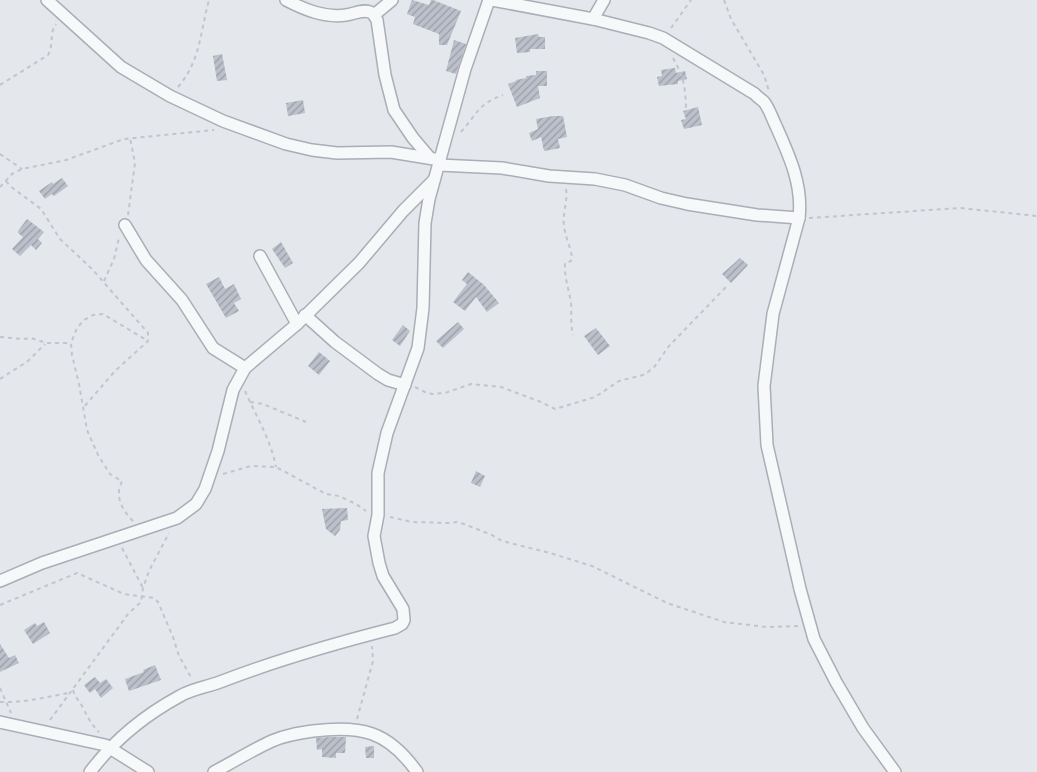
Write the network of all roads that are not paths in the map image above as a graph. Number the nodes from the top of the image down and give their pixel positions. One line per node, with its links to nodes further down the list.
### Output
1 (47, 0): 8 (street)
2 (286, 0): 6 (street)
3 (392, 0): 6 (street)
4 (490, 0): 7 (street); 8 (street)
5 (604, 0): 7 (street)
6 (379, 9): 8 (street)
7 (593, 19): 10 (street)
8 (437, 161): 9 (street); 10 (street)
9 (435, 179): 13 (street); 15 (street)
10 (799, 218): 23 (street)
11 (125, 225): 14 (street)
12 (260, 256): 13 (street)
13 (301, 319): 14 (street); 15 (street)
14 (245, 368): 16 (street)
15 (406, 384): 18 (street)
16 (0, 581)
17 (0, 722): 18 (street)
18 (108, 746): 19 (street); 20 (street)
19 (90, 772)
20 (148, 772)
21 (214, 772): 22 (street)
22 (417, 772)
23 (895, 772)

